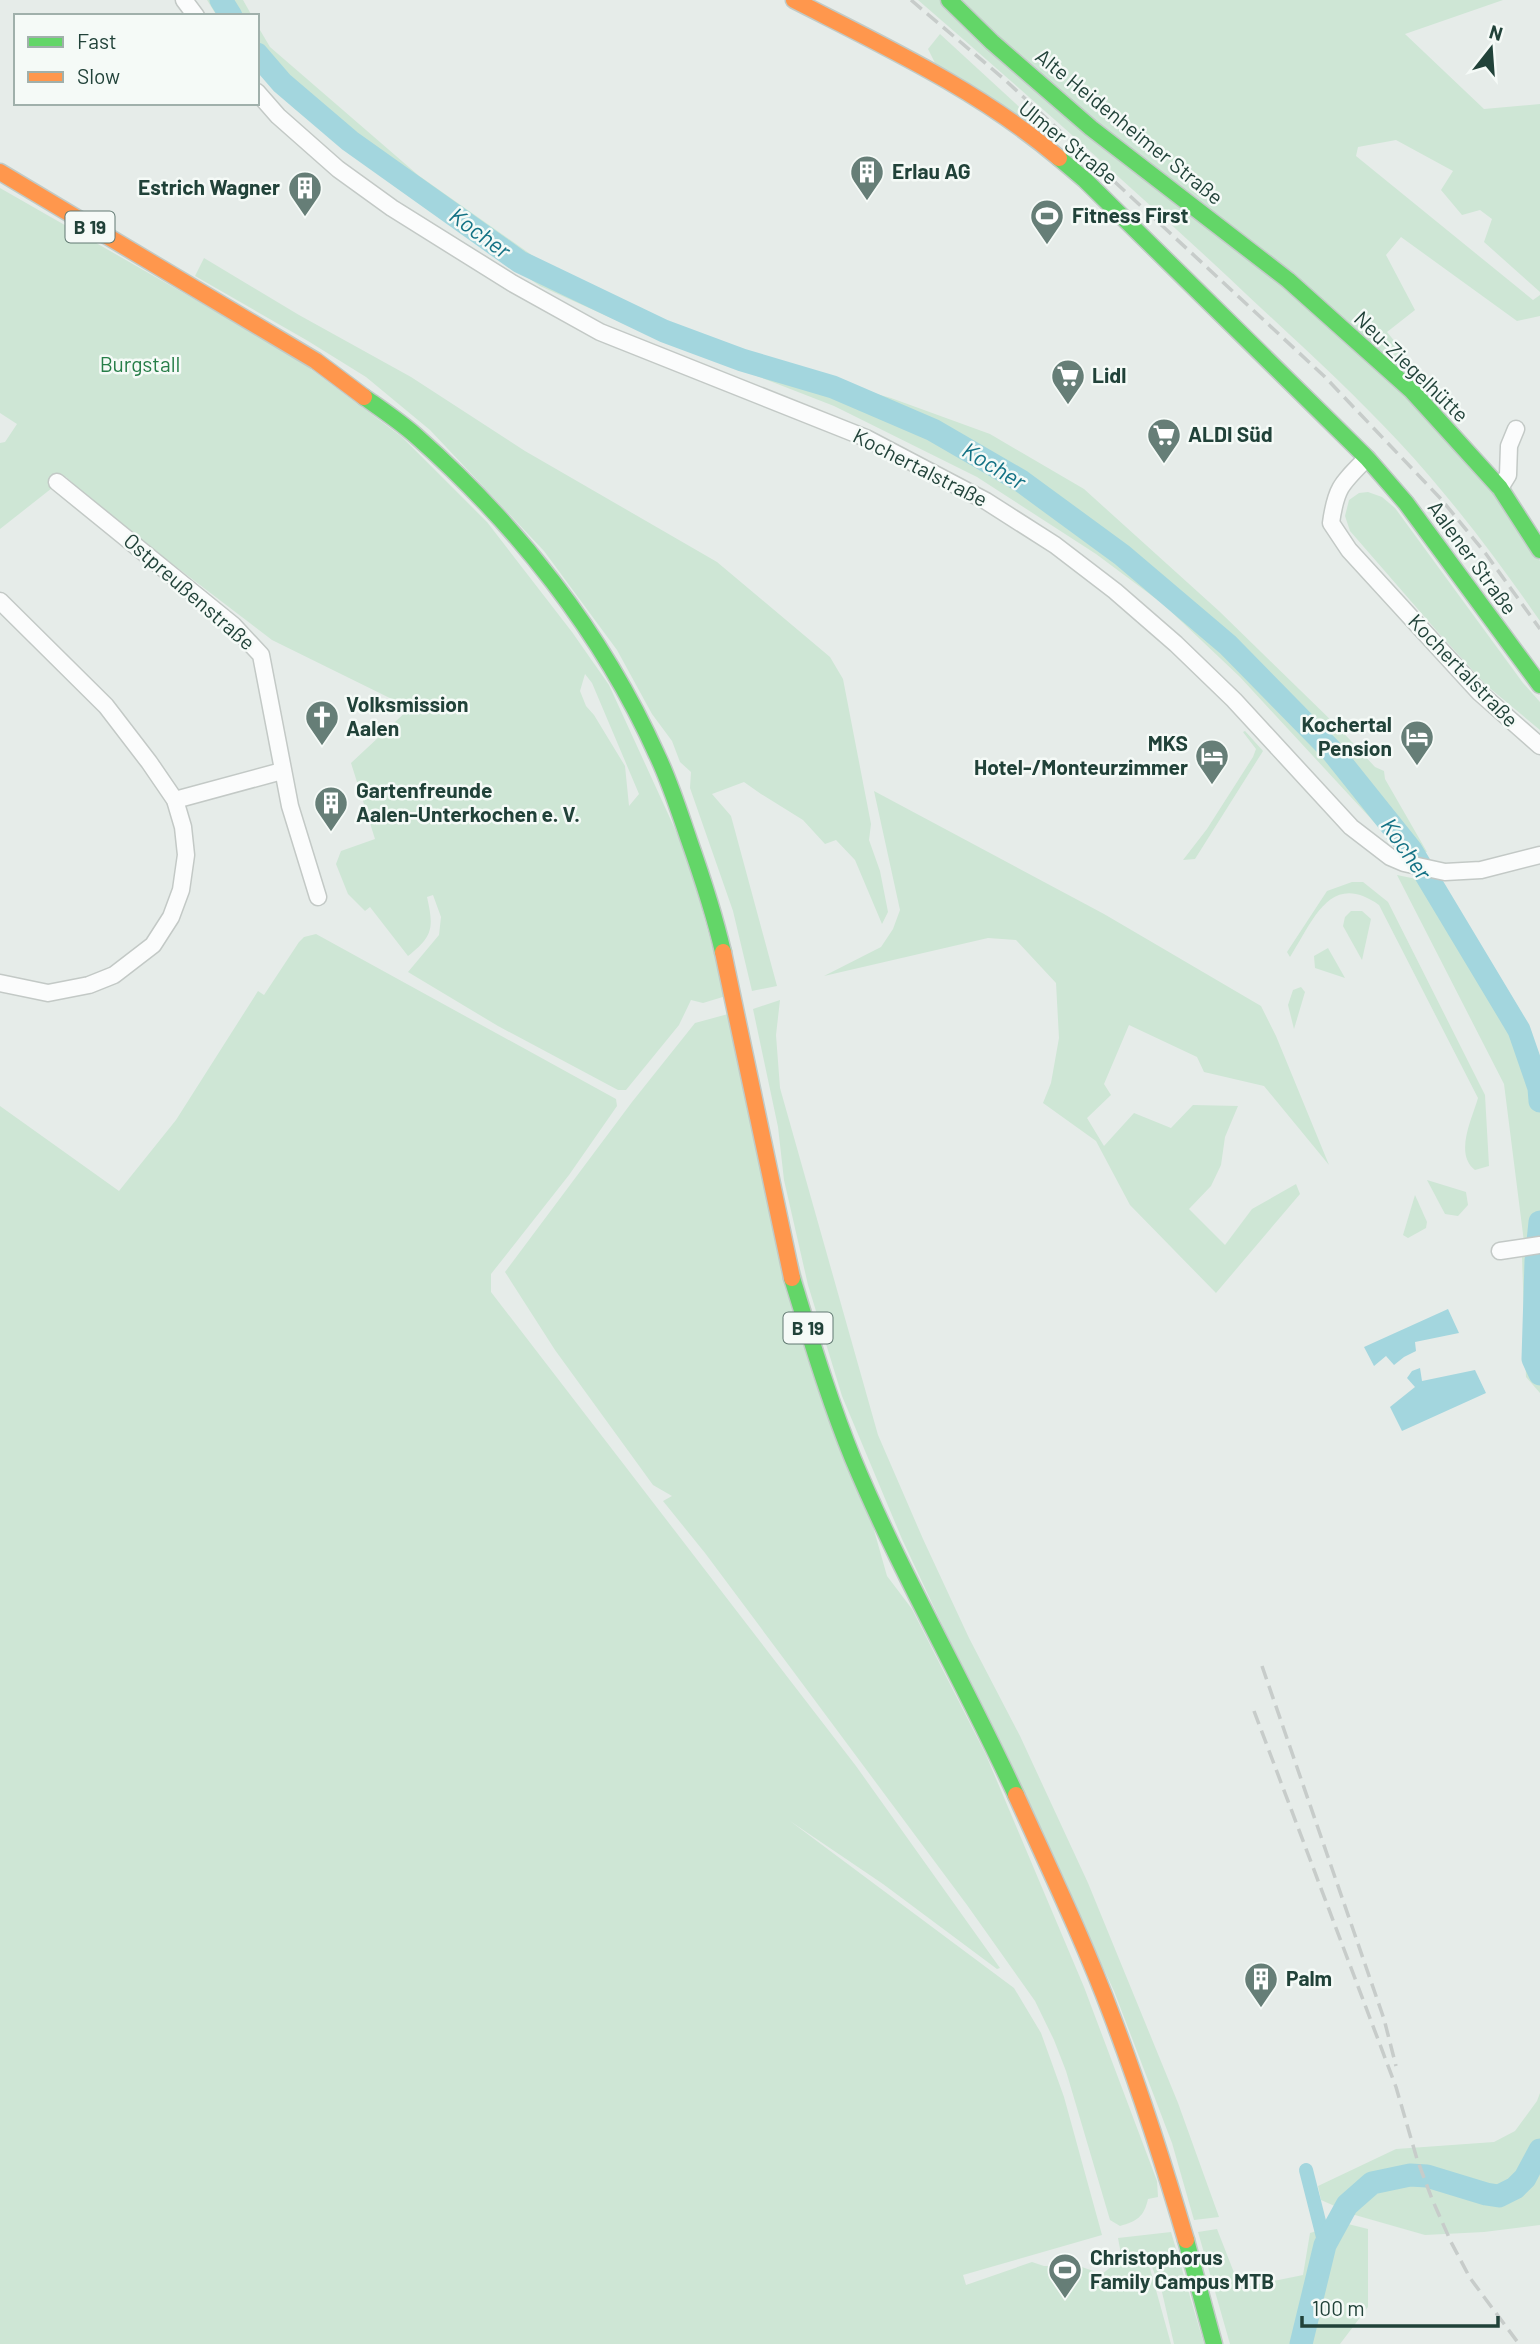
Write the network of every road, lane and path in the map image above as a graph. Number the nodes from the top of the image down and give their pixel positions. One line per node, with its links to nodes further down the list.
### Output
1 (794, 0): 7 (main road, Ulmer Straße)
2 (949, 0): 5 (main road, Alte Heidenheimer Straße)
3 (259, 94): 16 (street, Kochertalstraße)
4 (0, 172): 21 (main road, B 19)
5 (1288, 280): 9 (main road, Neu-Ziegelhütte)
6 (1516, 429): 9 (street)
7 (1367, 458): 12 (main road, Aalener Straße); 13 (street, Kochertalstraße)
8 (57, 482): 14 (street, Ostpreußenstraße)
9 (1500, 488): 10 (main road, Neu-Ziegelhütte)
10 (1540, 550)
11 (0, 601): 15 (street)
12 (1540, 685)
13 (1540, 746)
14 (282, 771): 15 (street); 17 (street, Ostpreußenstraße)
15 (175, 800): 18 (street)
16 (1540, 855)
17 (318, 897)
18 (0, 983)
19 (1540, 1245): 20 (street)
20 (1500, 1251)
21 (1214, 2344)

